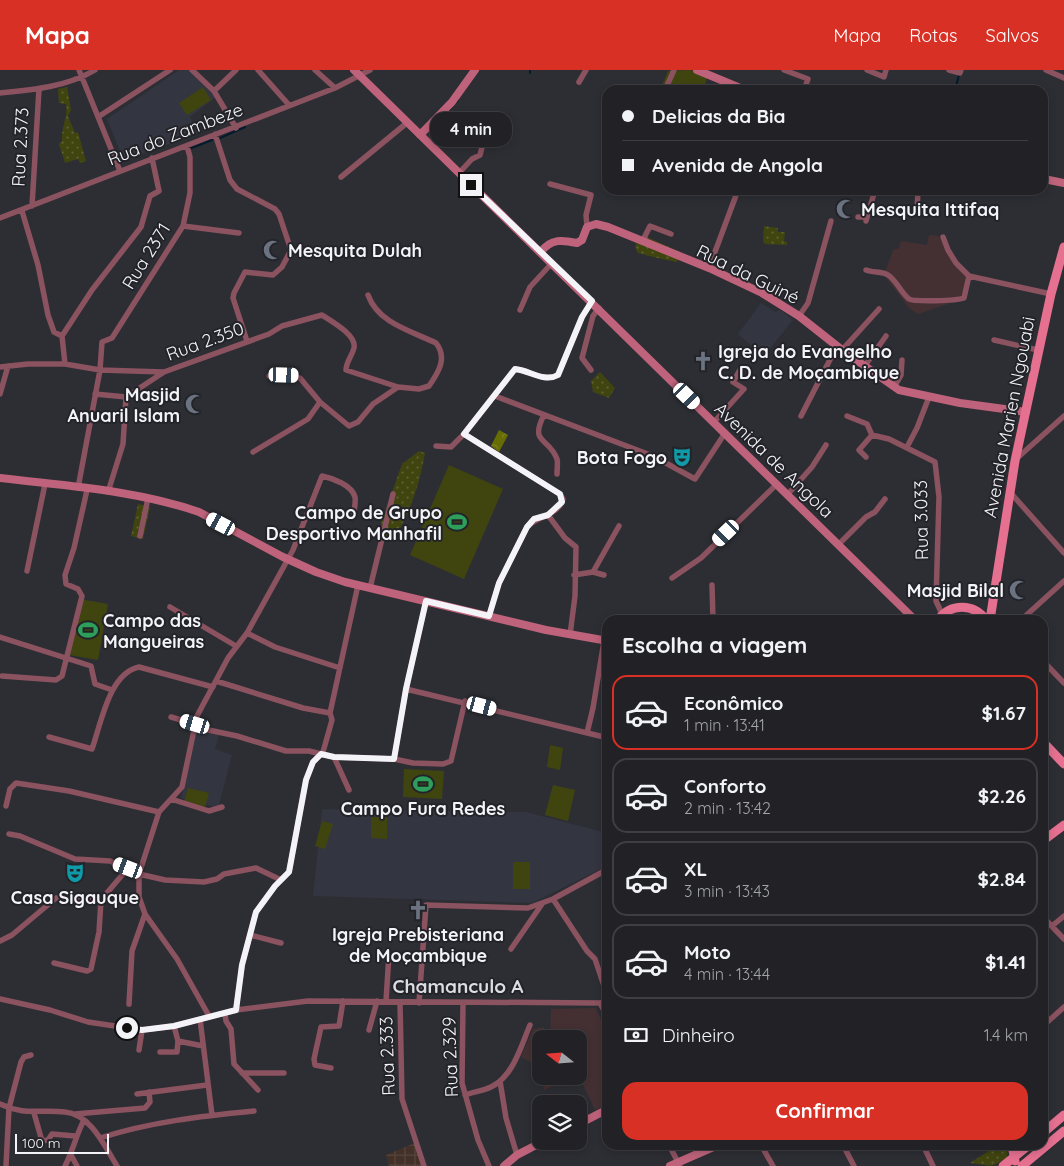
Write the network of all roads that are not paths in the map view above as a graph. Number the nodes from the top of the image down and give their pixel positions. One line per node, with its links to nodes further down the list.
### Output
1 (79, 70): 19 (street)
2 (95, 70): 19 (street)
3 (170, 70): 30 (street)
4 (192, 70): 27 (street)
5 (236, 70): 27 (street)
6 (258, 70): 29 (street)
7 (315, 70): 25 (street)
8 (475, 70): 35 (street)
9 (586, 70): 21 (street)
10 (674, 70): 22 (street)
11 (697, 70): 23 (street)
12 (787, 70): 24 (street)
13 (867, 70): 14 (street)
14 (886, 70)
15 (949, 70): 16 (street)
16 (962, 70)
17 (1046, 70): 20 (street)
18 (363, 72): 25 (street, Rua do Zambeze); 31 (street, Avenida de Angola)
19 (82, 78): 26 (street); 30 (street)
20 (1064, 78)
21 (580, 82)
22 (667, 85)
23 (733, 85)
24 (806, 85)
25 (335, 88): 29 (street, Rua do Zambeze)
26 (39, 89): 28 (street); 47 (street, Rua 2.373)
27 (214, 90): 32 (street)
28 (0, 92)
29 (289, 105): 32 (street, Rua do Zambeze)
30 (98, 117): 38 (street)
31 (408, 122): 35 (street, Avenida de Angola); 40 (street)
32 (236, 128): 34 (street, Rua do Zambeze)
33 (480, 132): 39 (street)
34 (215, 134): 36 (street, Rua do Zambeze); 75 (street)
35 (420, 135): 39 (street, Avenida de Angola)
36 (187, 146): 37 (street, Rua do Zambeze); 53 (street, Rua 2371)
37 (152, 158): 38 (street, Rua do Zambeze); 72 (street)
38 (120, 171): 47 (street, Rua do Zambeze)
39 (459, 173): 60 (street, Avenida de Angola)
40 (342, 177)
41 (1048, 180): 42 (street)
42 (1064, 183)
43 (550, 184): 54 (street)
44 (736, 195): 62 (street)
45 (873, 195): 50 (street)
46 (918, 195): 49 (street)
47 (32, 206): 48 (street, Rua do Zambeze)
48 (22, 211): 51 (street, Rua do Zambeze); 72 (street)
49 (918, 212)
50 (858, 216)
51 (0, 218)
52 (831, 221): 71 (street)
53 (183, 226): 55 (street); 84 (street, Rua 2371)
54 (587, 227): 58 (street, Rua da Guiné); 60 (street)
55 (239, 233)
56 (672, 234): 58 (street)
57 (943, 237): 64 (street)
58 (642, 242): 62 (street, Rua da Guiné)
59 (1063, 250): 65 (main road, Avenida Marien Ngouabi)
60 (541, 252): 61 (street, Avenida de Angola)
61 (552, 263): 67 (street, Avenida de Angola); 70 (street)
62 (709, 268): 71 (street, Rua da Guiné)
63 (866, 270): 64 (street)
64 (970, 276): 65 (street)
65 (1050, 294): 77 (main road, Avenida Marien Ngouabi)
66 (368, 295): 88 (street)
67 (592, 301): 68 (street, Avenida de Angola); 93 (street)
68 (599, 308): 85 (street); 101 (street, Avenida de Angola)
69 (879, 309): 76 (street)
70 (520, 310)
71 (799, 316): 76 (street, Rua da Guiné)
72 (62, 336): 79 (street)
73 (886, 336): 82 (street)
74 (994, 340): 77 (street)
75 (247, 341): 86 (street, Rua 2.350); 88 (street, Rua 2.350)
76 (840, 348): 82 (street, Rua da Guiné); 98 (street)
77 (1038, 350): 96 (main road, Avenida Marien Ngouabi)
78 (902, 360): 89 (street)
79 (65, 364): 81 (street, Rua 2.350); 84 (street, Rua 2.350)
80 (0, 366): 81 (street, Rua 2.350)
81 (8, 366): 90 (street)
82 (864, 366): 89 (street, Rua da Guiné)
83 (741, 368): 101 (street)
84 (100, 370): 86 (street, Rua 2.350); 91 (street)
85 (591, 370)
86 (164, 372): 92 (street)
87 (269, 376): 95 (street)
88 (398, 387): 95 (street)
89 (894, 387): 94 (street, Rua da Guiné)
90 (0, 394)
91 (95, 394): 92 (street); 115 (street)
92 (126, 396): 118 (street)
93 (494, 396): 97 (street); 103 (street)
94 (928, 397): 96 (street, Rua da Guiné); 107 (street)
95 (320, 402): 108 (street)
96 (1026, 412): 110 (main road, Avenida Marien Ngouabi)
97 (544, 415): 102 (street); 111 (street)
98 (801, 416)
99 (847, 416): 104 (street)
100 (1064, 416): 110 (street)
101 (714, 422): 102 (street, Avenida de Angola)
102 (725, 433): 114 (street, Avenida de Angola)
103 (464, 434): 106 (street); 124 (street)
104 (872, 435): 107 (street, Rua 3.033); 109 (street)
105 (826, 445): 120 (street)
106 (436, 446)
107 (907, 447): 145 (street, Rua 3.033)
108 (253, 452)
109 (866, 457)
110 (1014, 461): 117 (main road, Avenida Marien Ngouabi)
111 (557, 474)
112 (0, 478): 113 (street)
113 (45, 484): 115 (street); 130 (street)
114 (777, 484): 120 (street, Avenida de Angola); 134 (street)
115 (78, 488): 116 (street)
116 (87, 490): 118 (street); 156 (street)
117 (1009, 490): 128 (street); 139 (main road, Avenida Marien Ngouabi)
118 (108, 492): 121 (street)
119 (393, 494): 138 (street)
120 (788, 494): 127 (street, Avenida de Angola)
121 (148, 498): 126 (street); 129 (street)
122 (885, 499): 127 (street)
123 (354, 514): 129 (street)
124 (548, 515): 132 (street); 150 (street)
125 (619, 526): 131 (street)
126 (140, 536)
127 (839, 544): 144 (street, Avenida de Angola)
128 (1064, 553)
129 (287, 559): 136 (street); 151 (street)
130 (27, 571)
131 (592, 572): 132 (street); 133 (street)
132 (574, 575): 152 (street)
133 (604, 575)
134 (672, 578)
135 (1064, 581): 149 (street)
136 (358, 585): 138 (street); 159 (street)
137 (712, 585): 143 (street)
138 (370, 588): 140 (street)
139 (995, 595): 142 (main road); 148 (main road, Avenida Marien Ngouabi)
140 (426, 601): 150 (street); 164 (street)
141 (170, 607): 155 (street)
142 (978, 612): 146 (main road); 147 (main road)
143 (713, 615)
144 (910, 615)
145 (940, 615)
146 (943, 615)
147 (981, 615)
148 (991, 615)
149 (1027, 615)
150 (489, 616): 152 (street)
151 (246, 633): 155 (street); 159 (street)
152 (570, 635): 154 (street)
153 (0, 637): 156 (street)
154 (602, 640)
155 (236, 646): 161 (street)
156 (66, 660): 160 (street); 165 (street)
157 (602, 663): 170 (street)
158 (1048, 666): 162 (street)
159 (340, 668): 167 (street)
160 (2, 676)
161 (216, 681): 163 (street); 167 (street)
162 (1064, 683)
163 (212, 687): 165 (street); 169 (street)
164 (406, 689): 166 (street); 176 (street)
165 (112, 690): 171 (street)
166 (465, 702): 170 (street); 176 (street)
167 (330, 714): 174 (street)
168 (170, 717): 169 (street)
169 (194, 726): 174 (street); 179 (street)
170 (587, 734): 172 (street)
171 (49, 737)
172 (602, 737)
173 (1048, 747): 177 (main road)
174 (321, 754): 175 (street); 189 (street)
175 (334, 757): 176 (street); 178 (street)
176 (394, 759)
177 (1064, 764)
178 (349, 790)
179 (171, 800): 181 (street); 182 (street)
180 (6, 806): 182 (street)
181 (222, 807)
182 (159, 812): 188 (street)
183 (1064, 824): 185 (main road)
184 (9, 834): 186 (street)
185 (1048, 837)
186 (128, 868): 188 (street); 191 (street)
187 (602, 872): 190 (street)
188 (139, 874): 189 (street); 193 (street)
189 (281, 880): 197 (street)
190 (553, 898): 192 (street); 204 (street)
191 (101, 900): 199 (street); 203 (street)
192 (542, 904): 201 (street); 212 (street)
193 (144, 914): 214 (street); 219 (street)
194 (1064, 916): 196 (street)
195 (1048, 922): 196 (street)
196 (1052, 926): 198 (street)
197 (250, 935): 200 (street); 217 (street)
198 (1064, 939)
199 (0, 941)
200 (281, 943)
201 (510, 949)
202 (389, 954): 209 (street)
203 (54, 963)
204 (602, 976)
205 (0, 999): 224 (street)
206 (602, 1000): 213 (street)
207 (343, 1001): 208 (street); 217 (street); 231 (street)
208 (377, 1001): 209 (street); 225 (street)
209 (386, 1001): 210 (street)
210 (400, 1002): 212 (street); 271 (street, Rua 2.333)
211 (463, 1002): 212 (street); 213 (street); 239 (street, Rua 2.329)
212 (419, 1003)
213 (600, 1003): 215 (street)
214 (128, 1004)
215 (602, 1007)
216 (1064, 1008): 221 (street)
217 (236, 1010): 218 (street)
218 (225, 1014): 219 (street); 232 (street)
219 (209, 1016): 220 (street)
220 (200, 1019): 223 (street); 227 (street)
221 (1048, 1022)
222 (530, 1025): 234 (street)
223 (174, 1026): 224 (street); 226 (street)
224 (142, 1030): 228 (street)
225 (369, 1030)
226 (178, 1041): 227 (street); 229 (street)
227 (204, 1046): 235 (street)
228 (139, 1050)
229 (160, 1052)
230 (31, 1055): 241 (street)
231 (331, 1068)
232 (242, 1073): 233 (street); 236 (street)
233 (284, 1073)
234 (500, 1081): 239 (street); 264 (street)
235 (207, 1085): 237 (street); 246 (street)
236 (258, 1090)
237 (149, 1092): 238 (street); 245 (street)
238 (137, 1094)
239 (465, 1095): 272 (street, Rua 2.329)
240 (0, 1104): 241 (street)
241 (9, 1108): 244 (street); 267 (street)
242 (254, 1111): 246 (street)
243 (602, 1112): 249 (street)
244 (34, 1113): 245 (street); 252 (street)
245 (75, 1114): 248 (street)
246 (212, 1115): 253 (street)
247 (1064, 1115): 250 (main road)
248 (84, 1120): 252 (street); 253 (street)
249 (587, 1120)
250 (1048, 1129)
251 (1064, 1131): 254 (main road)
252 (75, 1136): 263 (street)
253 (100, 1138): 270 (street)
254 (1048, 1144)
255 (532, 1147): 264 (street)
256 (671, 1150): 266 (street)
257 (708, 1150): 266 (street)
258 (764, 1150): 274 (street)
259 (846, 1150): 275 (street)
260 (925, 1150): 276 (street)
261 (1024, 1150): 265 (main road)
262 (1041, 1150): 278 (main road)
263 (71, 1155): 268 (street); 269 (street)
264 (518, 1155): 273 (street)
265 (1015, 1161): 277 (main road)
266 (676, 1165)
267 (6, 1166)
268 (65, 1166)
269 (77, 1166)
270 (117, 1166)
271 (424, 1166)
272 (489, 1166)
273 (504, 1166)
274 (773, 1166)
275 (854, 1166)
276 (932, 1166)
277 (1003, 1166)
278 (1022, 1166)

